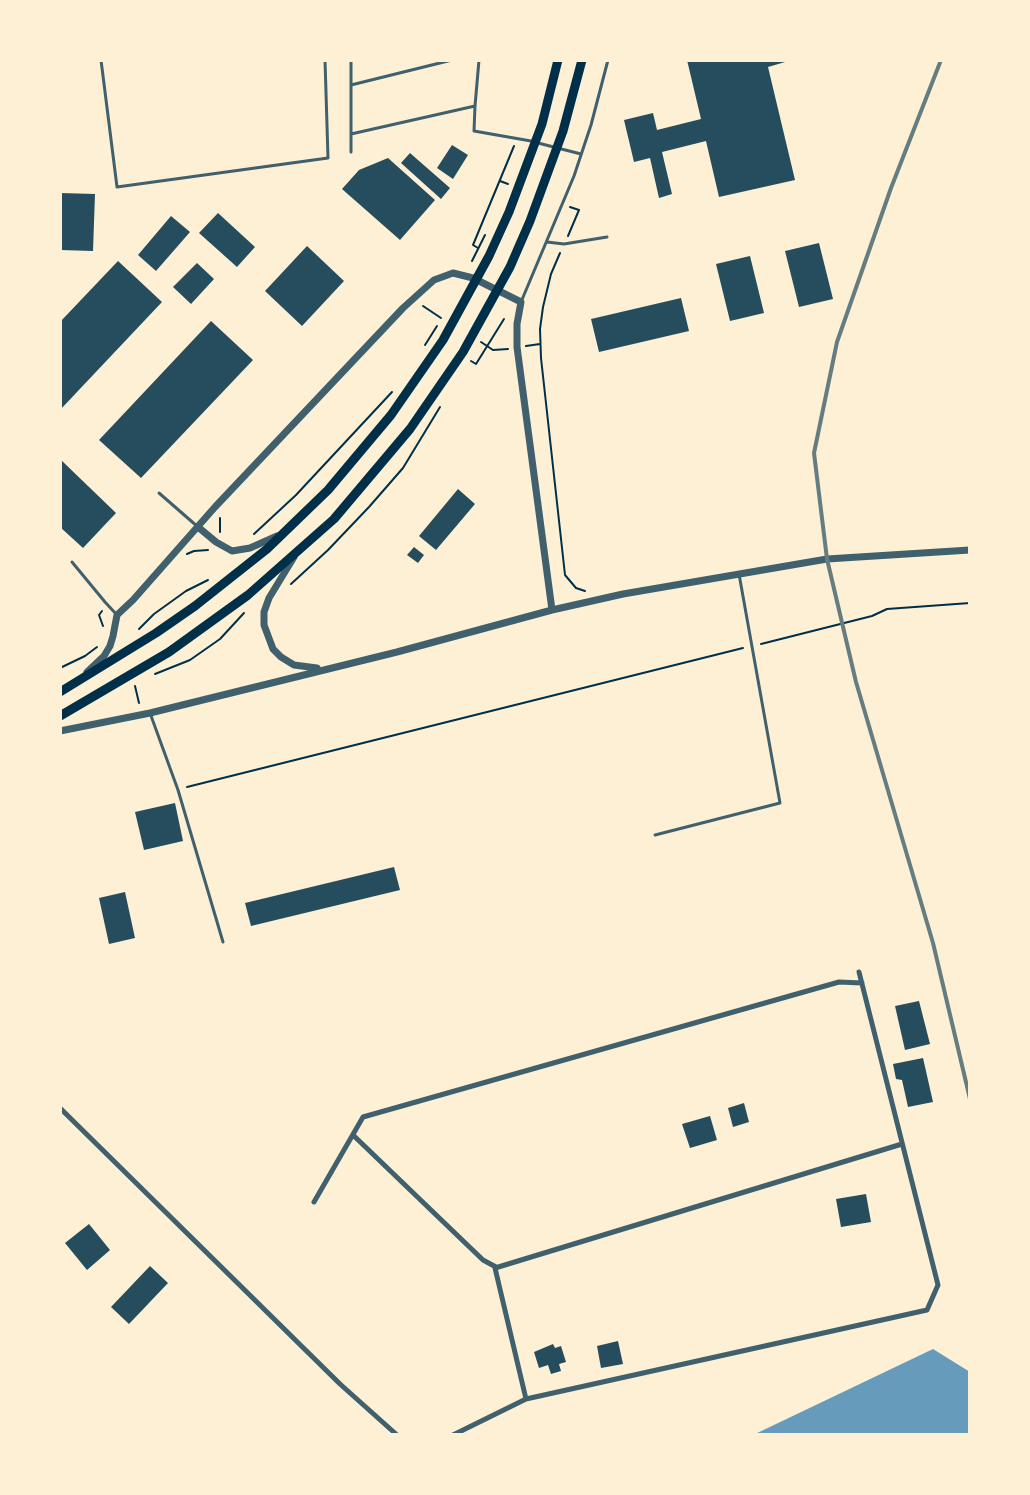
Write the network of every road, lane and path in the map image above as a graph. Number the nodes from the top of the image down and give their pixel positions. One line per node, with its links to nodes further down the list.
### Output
1 (101, 60): 2 (lane)
2 (325, 60)
3 (351, 60): 9 (lane)
4 (452, 60): 9 (lane)
5 (479, 60): 10 (lane)
6 (558, 60): 36 (highway)
7 (582, 60): 42 (highway)
8 (608, 60): 14 (lane)
9 (351, 85): 11 (lane)
10 (475, 106): 11 (lane); 12 (lane)
11 (351, 134): 13 (lane)
12 (515, 138): 14 (lane); 16 (path)
13 (351, 152)
14 (581, 154): 19 (lane)
15 (510, 178): 18 (path)
16 (500, 181): 17 (path); 24 (path)
17 (513, 186)
18 (504, 193)
19 (563, 204): 22 (lane); 23 (path)
20 (485, 234): 24 (path)
21 (607, 237): 23 (lane)
22 (547, 242): 23 (lane); 26 (lane)
23 (564, 244): 47 (path)
24 (479, 248): 25 (path)
25 (468, 270)
26 (521, 302): 34 (street); 50 (street)
27 (441, 319): 29 (path)
28 (504, 319): 30 (path)
29 (419, 354)
30 (470, 360)
31 (393, 391): 40 (path)
32 (443, 402): 46 (path)
33 (159, 493): 35 (lane)
34 (220, 502): 35 (street); 37 (path)
35 (198, 527): 40 (street); 41 (street)
36 (290, 528): 40 (street); 56 (highway)
37 (222, 536)
38 (211, 550): 41 (path)
39 (970, 550): 44 (street)
40 (241, 551)
41 (175, 552): 51 (street)
42 (296, 553): 54 (street); 61 (highway)
43 (72, 562): 51 (lane)
44 (739, 574): 47 (street); 53 (lane)
45 (209, 580): 52 (path)
46 (287, 587)
47 (600, 600): 50 (street)
48 (970, 603): 53 (path)
49 (247, 610): 55 (path)
50 (552, 610): 54 (street)
51 (117, 615): 56 (street)
52 (138, 630)
53 (752, 646): 63 (path); 64 (lane)
54 (331, 668): 60 (street)
55 (155, 674)
56 (80, 680): 58 (highway)
57 (129, 688): 59 (path)
58 (60, 692)
59 (139, 706)
60 (150, 713): 62 (street); 63 (lane)
61 (60, 716)
62 (60, 731)
63 (178, 790): 65 (lane)
64 (655, 835)
65 (223, 942)
66 (859, 972): 67 (street)
67 (862, 983): 69 (street); 70 (street)
68 (60, 1108): 74 (street)
69 (353, 1135): 71 (street); 72 (street)
70 (902, 1144): 72 (street); 73 (street)
71 (314, 1202)
72 (497, 1267): 73 (street)
73 (526, 1399): 75 (street)
74 (397, 1435)
75 (453, 1435)

